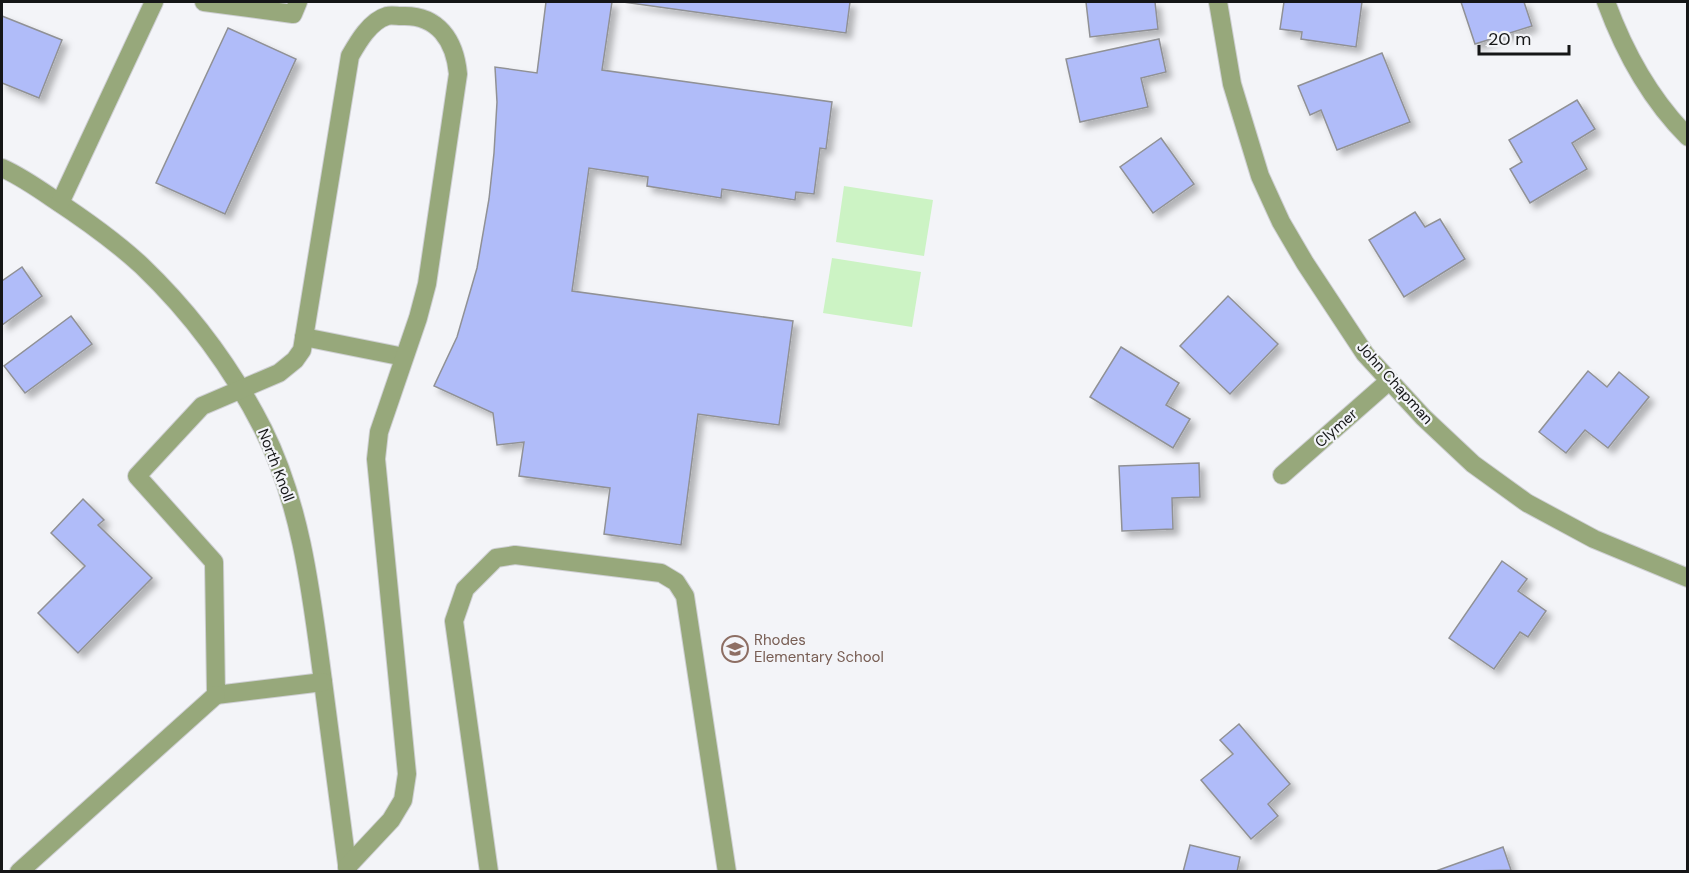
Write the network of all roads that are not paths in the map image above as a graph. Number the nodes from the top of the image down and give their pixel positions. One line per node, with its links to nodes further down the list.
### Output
1 (154, 2): 8 (street)
2 (204, 2): 3 (street)
3 (298, 2)
4 (1218, 2): 11 (street, John Chapman)
5 (1606, 2): 6 (street)
6 (1688, 137)
7 (2, 168): 8 (street, North Knoll)
8 (60, 203): 12 (street, North Knoll)
9 (304, 337): 10 (street); 10 (street); 12 (street)
10 (404, 357): 17 (street)
11 (1389, 381): 13 (street, Clymer); 14 (street, John Chapman)
12 (240, 389): 15 (street, North Knoll); 16 (street)
13 (1282, 475)
14 (1688, 578)
15 (323, 682): 16 (street); 17 (street, North Knoll)
16 (216, 695): 18 (street)
17 (348, 869)
18 (19, 872)
19 (489, 872): 20 (street)
20 (727, 872)

